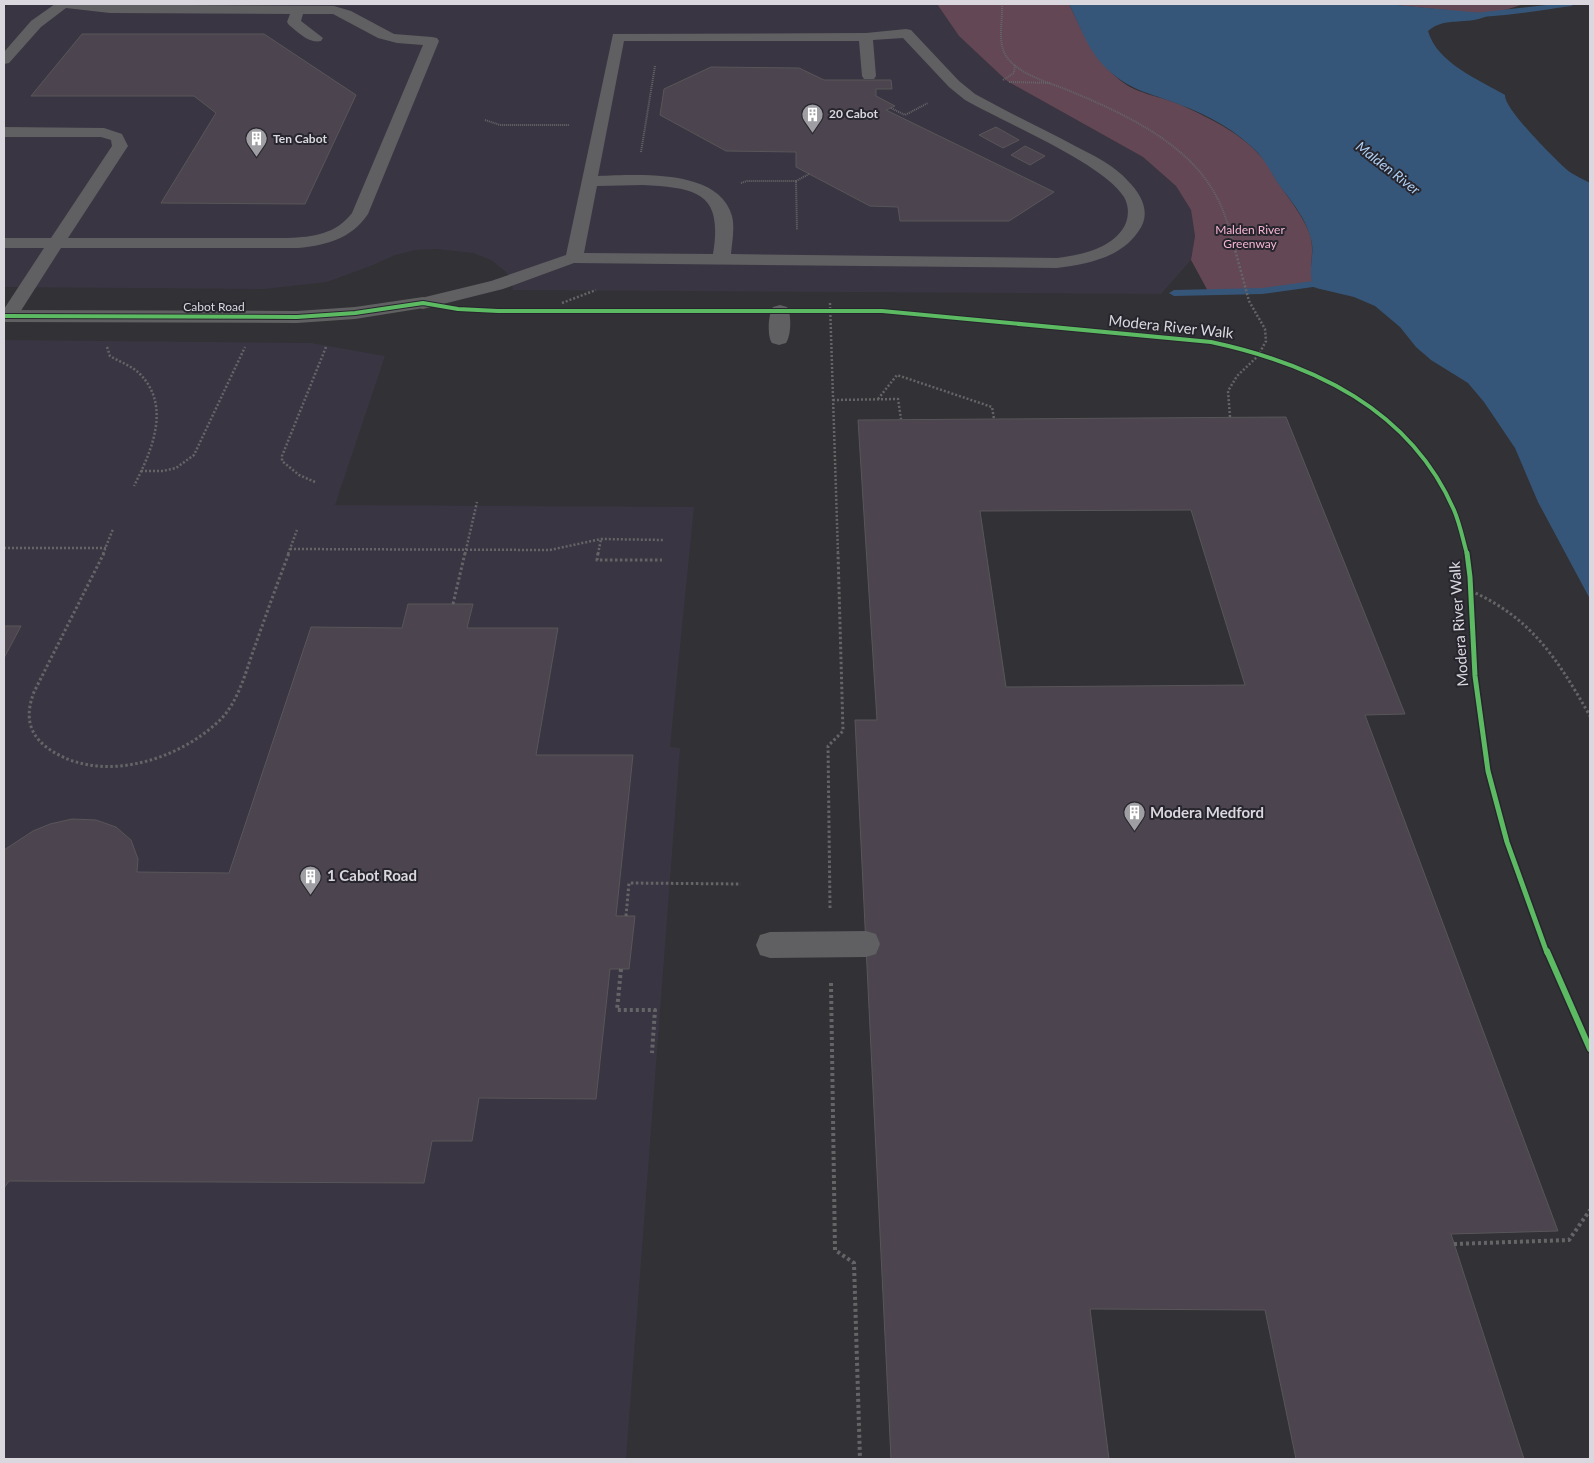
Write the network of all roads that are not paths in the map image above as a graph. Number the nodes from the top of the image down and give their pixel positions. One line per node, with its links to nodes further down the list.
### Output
1 (63, 4): 2 (lane); 5 (lane)
2 (298, 9): 4 (lane); 9 (lane)
3 (866, 37): 6 (lane); 8 (lane); 12 (lane)
4 (316, 38)
5 (4, 60)
6 (869, 76)
7 (4, 132): 9 (lane)
8 (590, 175): 11 (lane); 12 (lane)
9 (57, 243): 10 (lane); 15 (lane)
10 (4, 244)
11 (574, 258): 12 (lane); 13 (lane)
12 (722, 260)
13 (423, 303): 15 (street, Cabot Road)
14 (780, 312): 16 (lane)
15 (6, 316)
16 (780, 339)
17 (866, 944): 18 (lane)
18 (770, 945)

